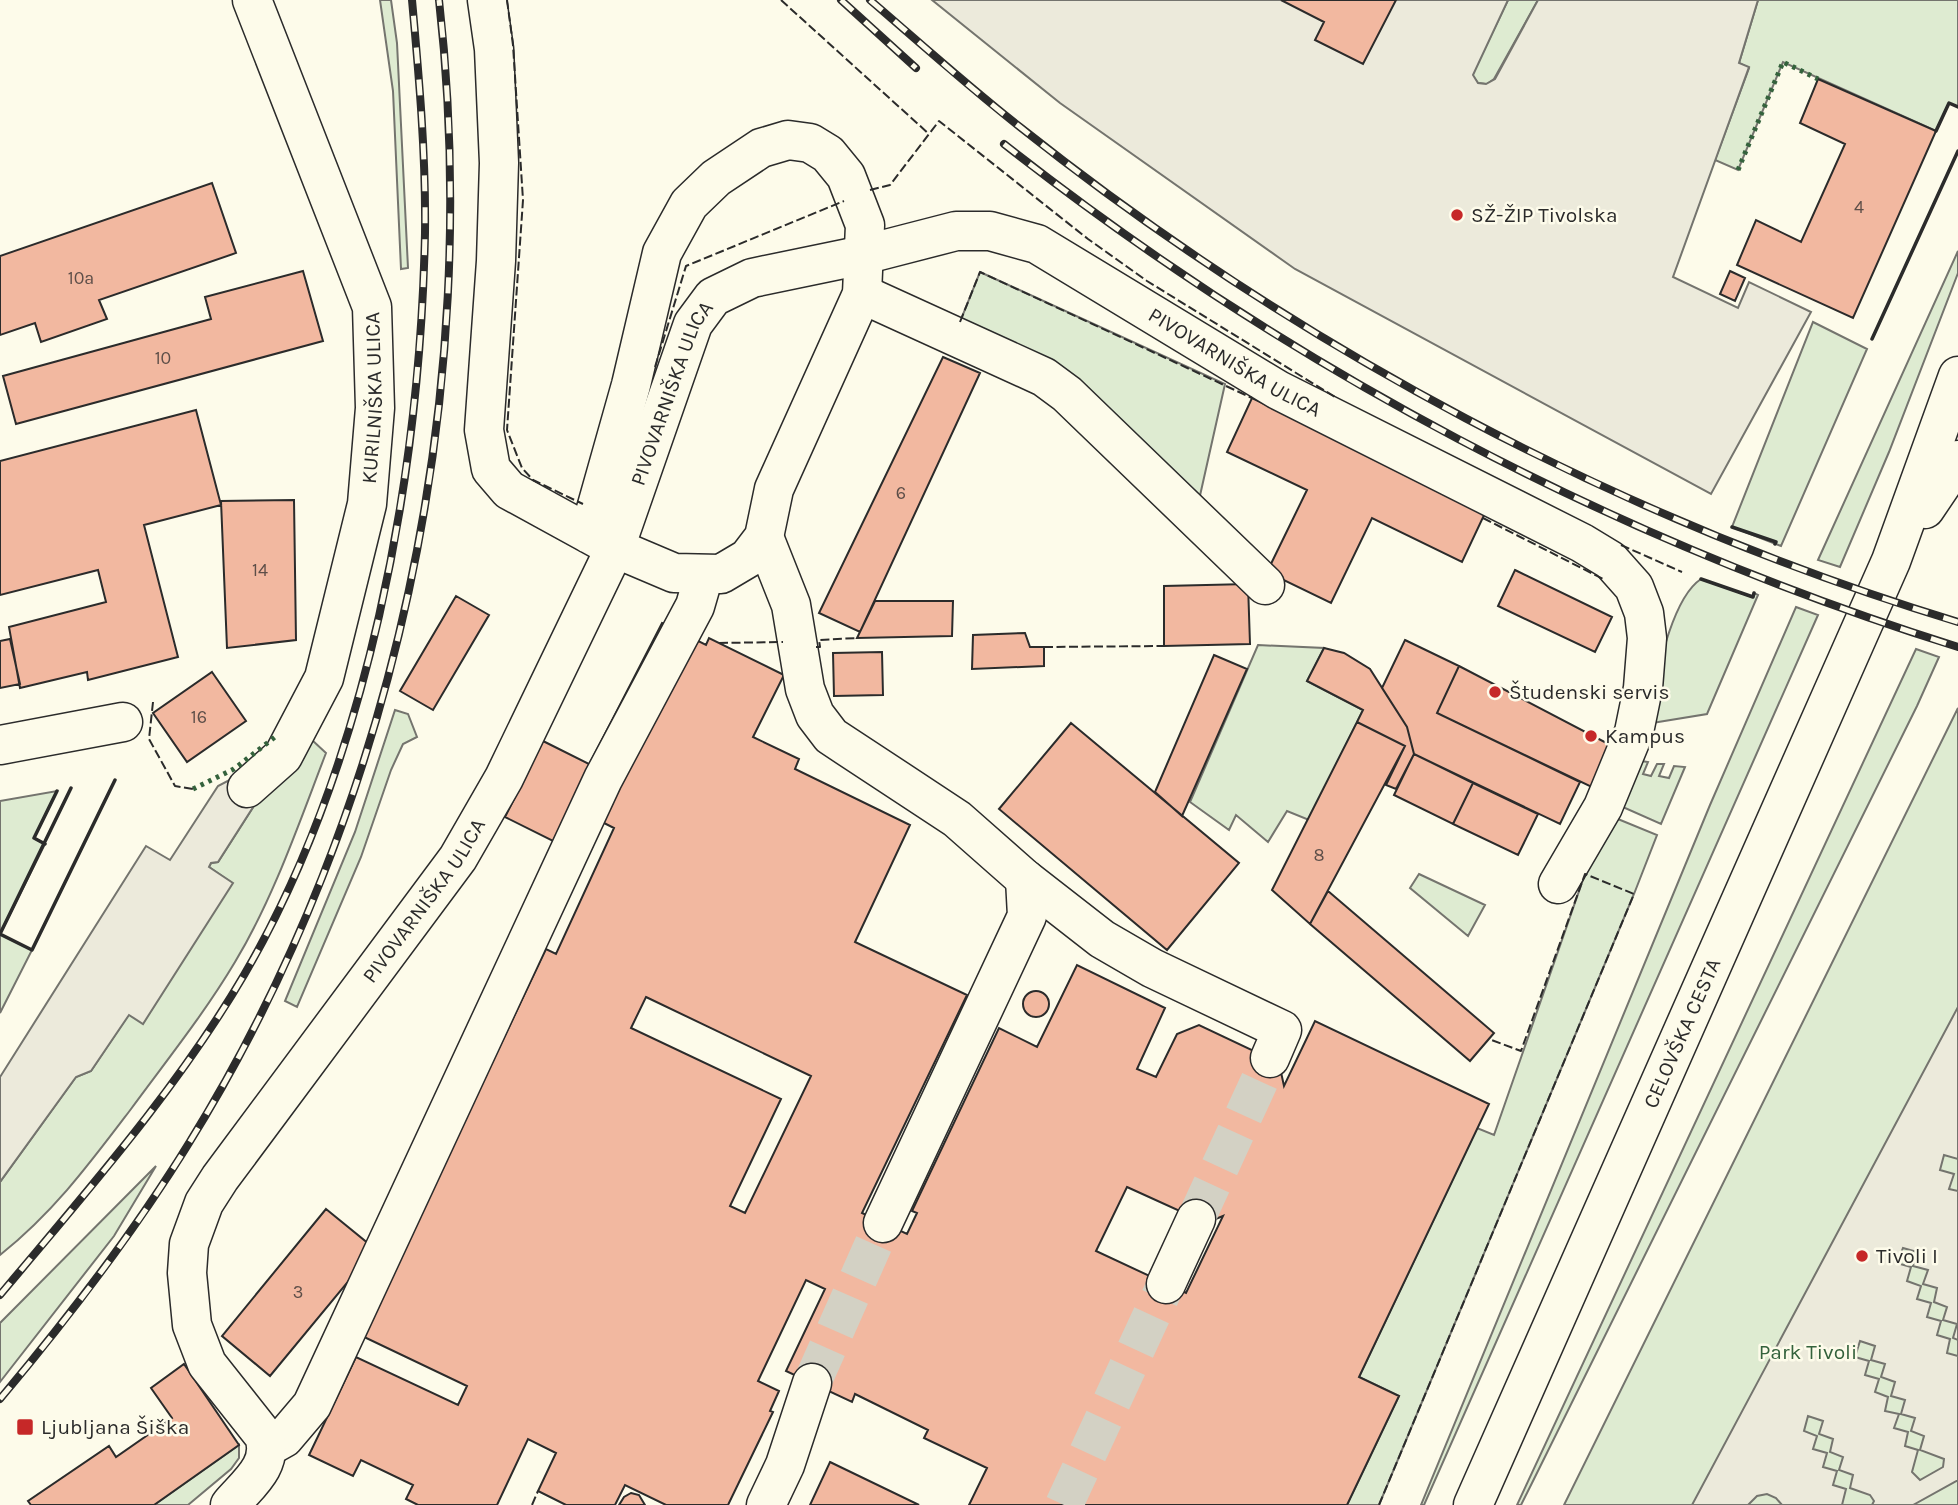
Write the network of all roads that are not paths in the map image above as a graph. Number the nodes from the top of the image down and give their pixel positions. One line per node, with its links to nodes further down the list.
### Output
1 (253, 0): 14 (main road, KURILNIŠKA ULICA)
2 (487, 0): 8 (main road)
3 (863, 255): 4 (main road); 8 (main road, PIVOVARNIŠKA ULICA); 8 (main road); 16 (main road, PIVOVARNIŠKA ULICA)
4 (862, 294): 7 (main road); 11 (main road)
5 (1958, 376): 9 (main road, CELOVŠKA CESTA)
6 (1958, 460): 9 (main road, CELOVŠKA CESTA)
7 (764, 537): 10 (main road); 15 (main road)
8 (602, 541): 10 (main road); 22 (main road, PIVOVARNIŠKA ULICA)
9 (1891, 561): 25 (main road, CELOVŠKA CESTA)
10 (704, 576): 22 (main road)
11 (1265, 585)
12 (123, 722): 13 (main road)
13 (0, 745)
14 (247, 788)
15 (1025, 879): 17 (main road); 19 (main road)
16 (1558, 884)
17 (1270, 1058)
18 (1196, 1219): 20 (main road)
19 (883, 1223)
20 (1166, 1284)
21 (812, 1383): 24 (main road)
22 (268, 1447): 23 (main road)
23 (230, 1505)
24 (766, 1505)
25 (1473, 1505)

